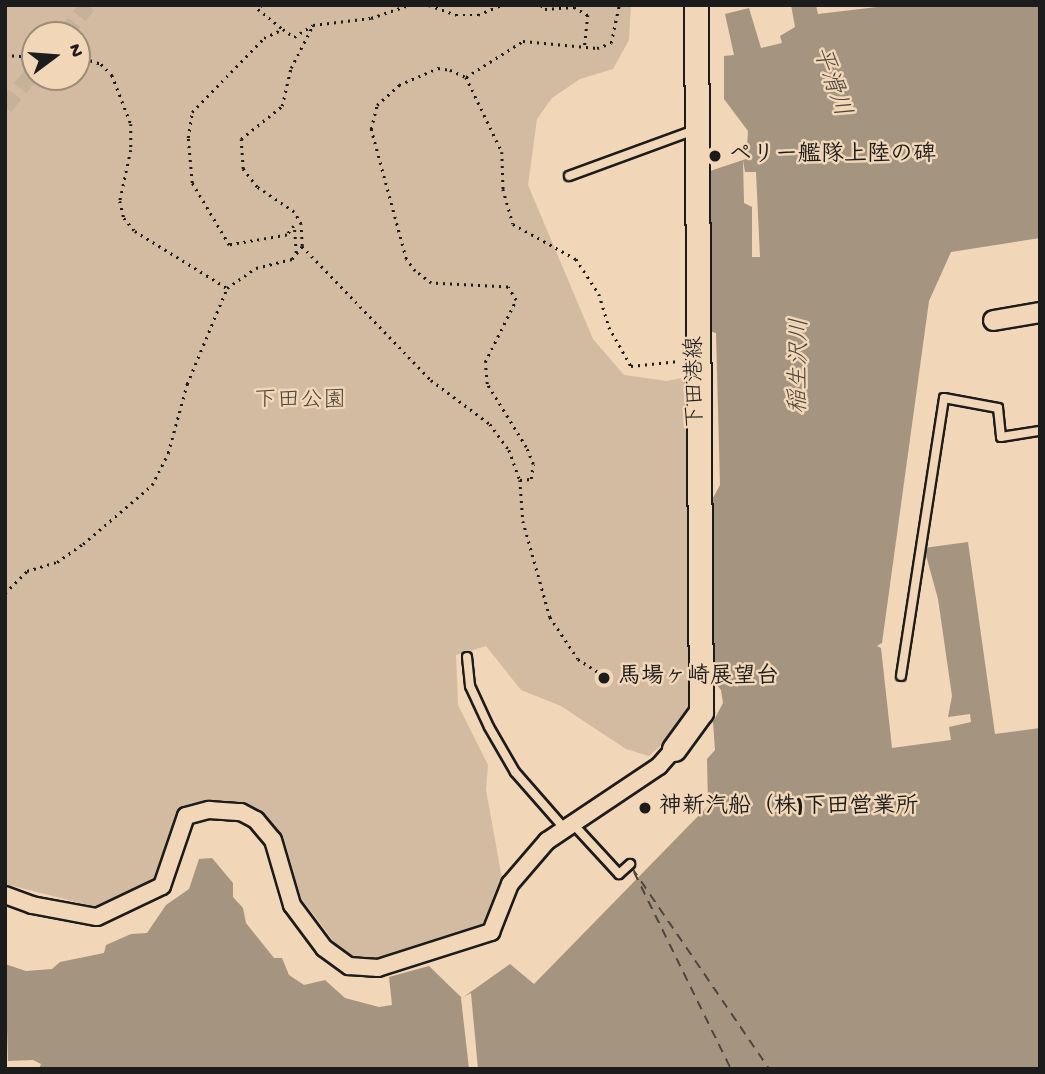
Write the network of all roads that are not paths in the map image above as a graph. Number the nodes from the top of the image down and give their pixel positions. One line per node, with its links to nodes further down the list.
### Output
1 (696, 5): 2 (main road, 下田港線)
2 (696, 129): 3 (lane); 9 (main road, 下田港線)
3 (569, 176)
4 (1040, 312): 5 (street)
5 (993, 320)
6 (1040, 431): 8 (lane)
7 (467, 657): 10 (lane)
8 (901, 676)
9 (674, 750): 10 (street)
10 (567, 825): 11 (lane); 12 (street)
11 (630, 864)
12 (5, 895)

